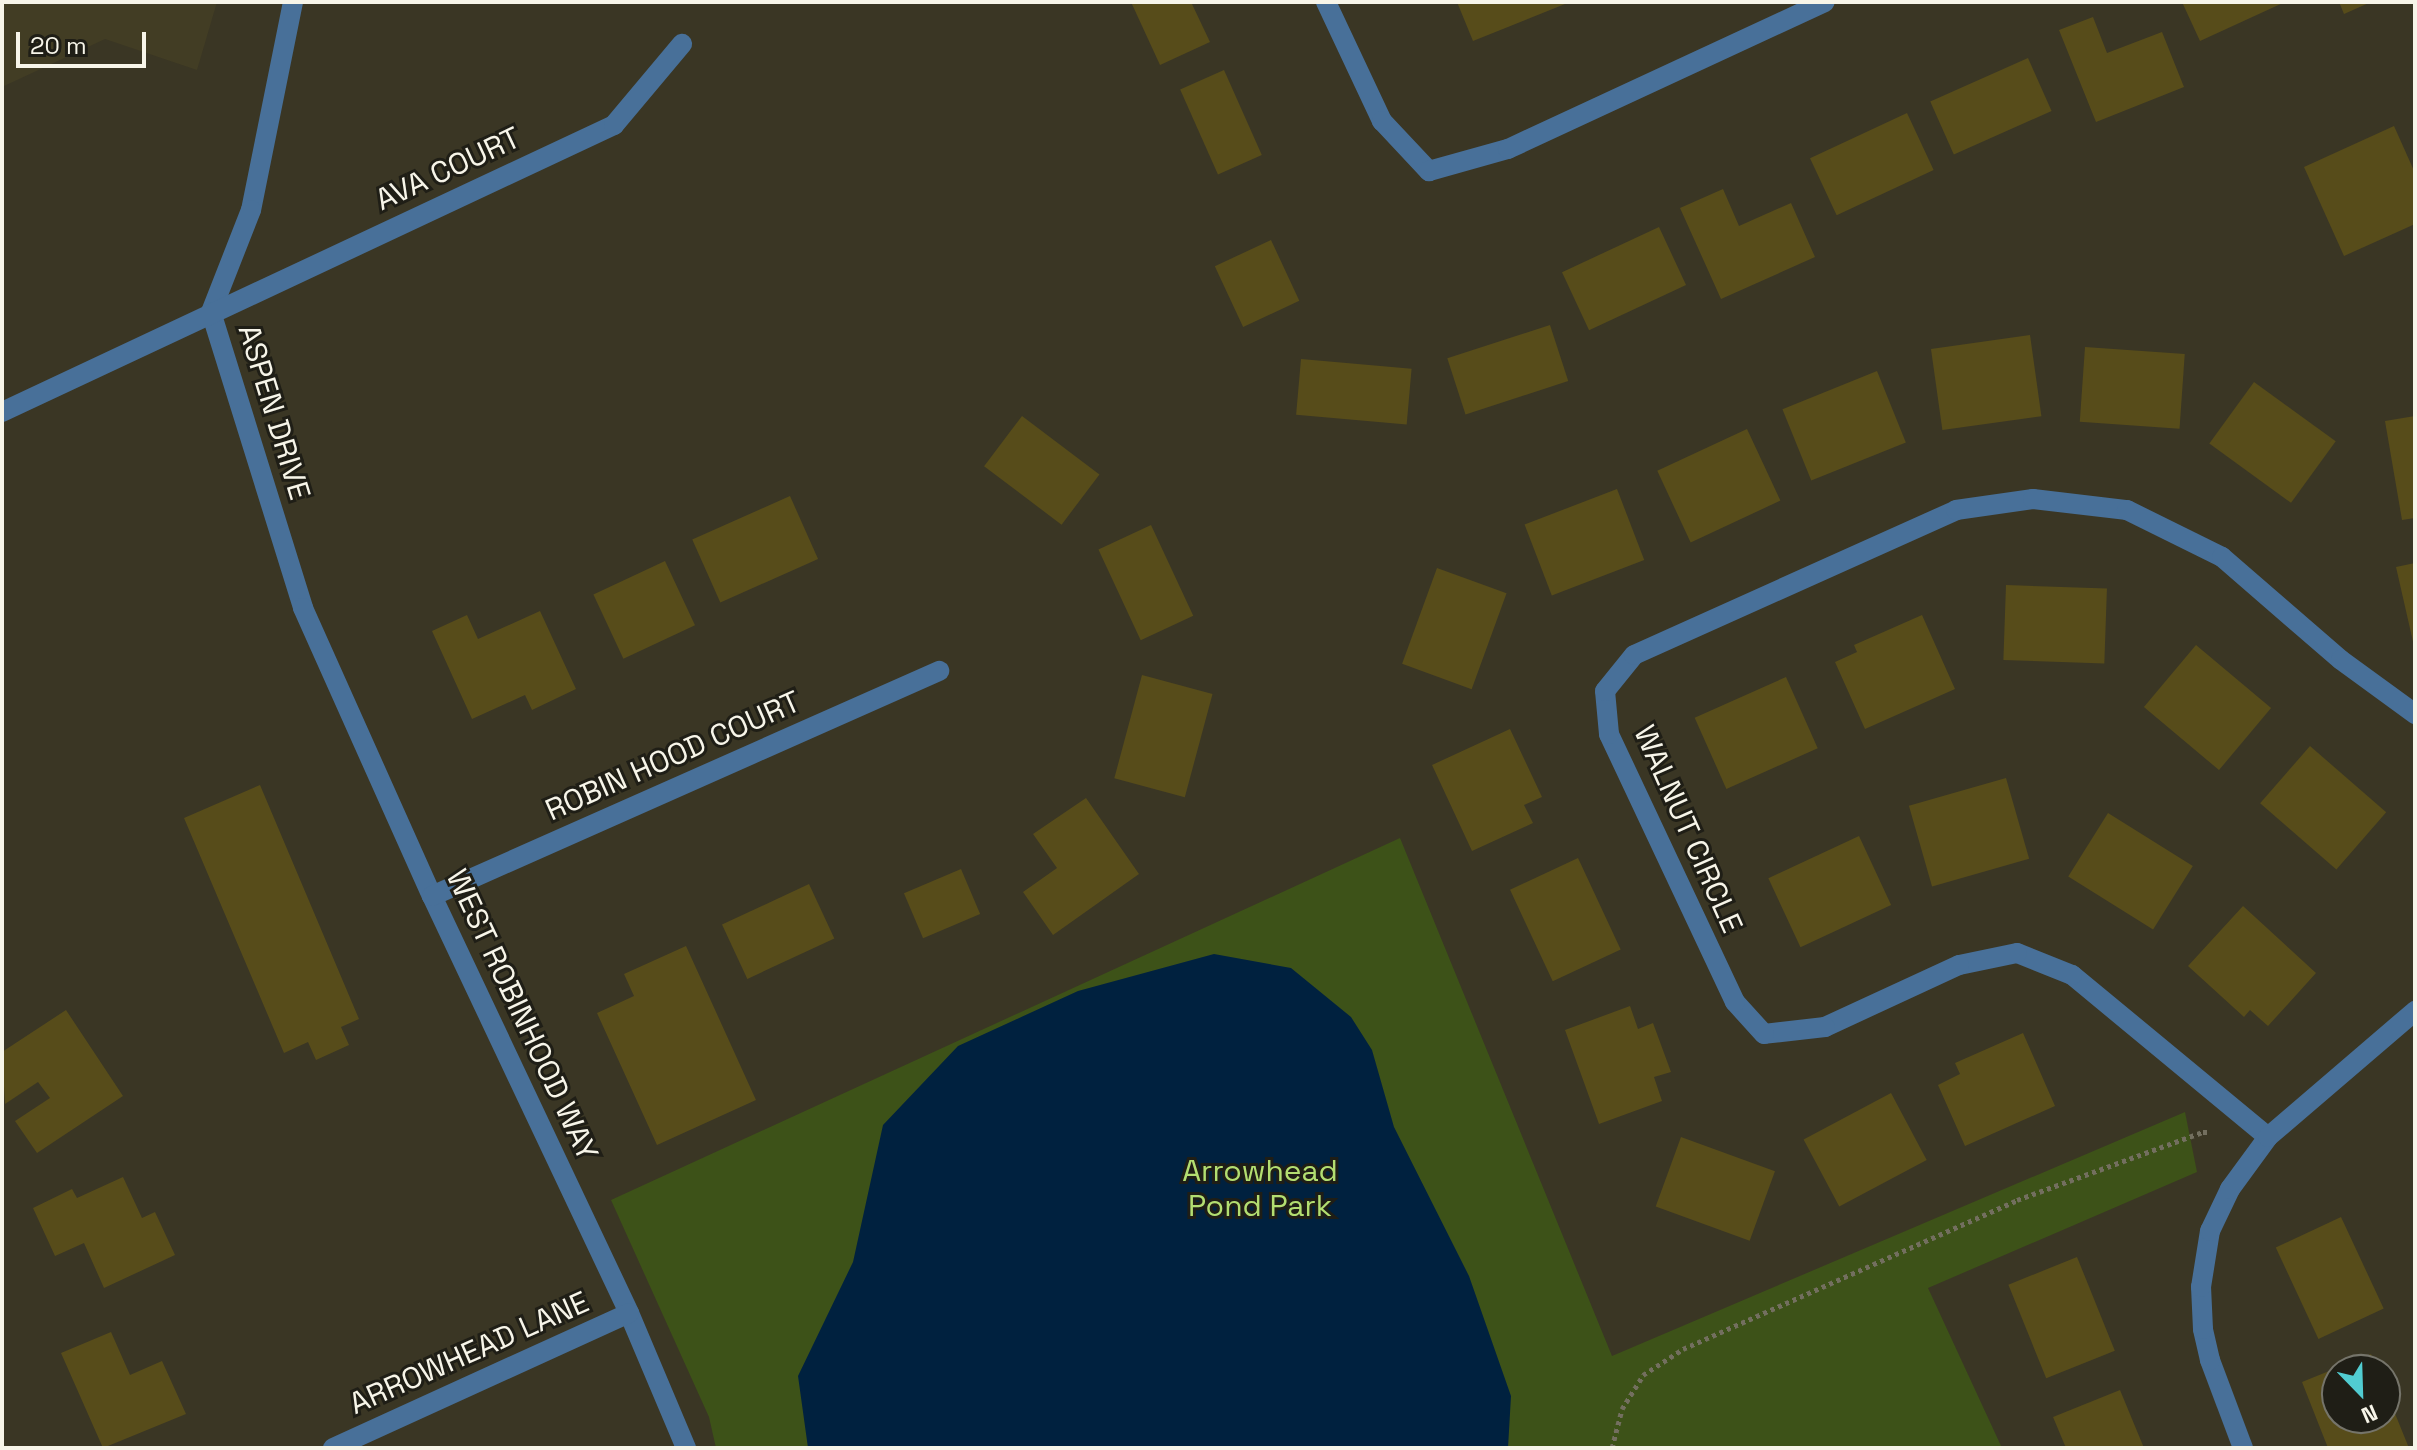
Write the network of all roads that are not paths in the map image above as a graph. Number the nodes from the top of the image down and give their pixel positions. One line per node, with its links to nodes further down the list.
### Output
1 (293, 2): 5 (street, ASPEN DRIVE)
2 (1326, 2): 3 (street)
3 (1825, 2)
4 (682, 44): 5 (street, AVA COURT)
5 (211, 312): 6 (street, AVA COURT); 7 (street, ASPEN DRIVE)
6 (2, 412)
7 (303, 608): 10 (street, WEST ROBINHOOD WAY)
8 (939, 671): 10 (street, ROBIN HOOD COURT)
9 (2415, 714): 12 (street, WALNUT CIRCLE)
10 (432, 896): 13 (street, WEST ROBINHOOD WAY)
11 (2415, 1011): 12 (street)
12 (2268, 1137): 16 (street)
13 (629, 1313): 14 (street, ARROWHEAD LANE); 15 (street, WEST ROBINHOOD WAY)
14 (333, 1448)
15 (686, 1448)
16 (2243, 1448)

